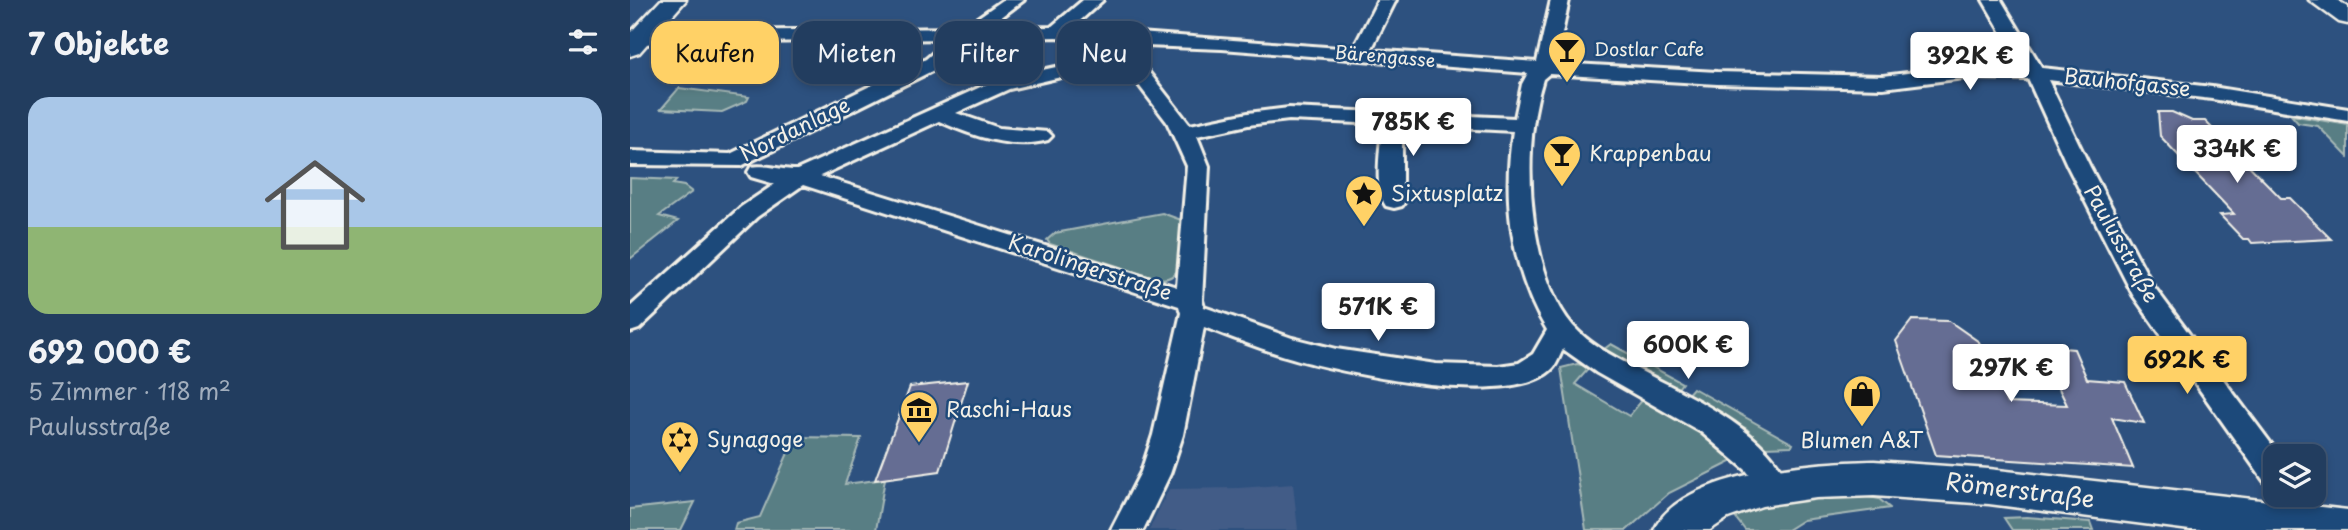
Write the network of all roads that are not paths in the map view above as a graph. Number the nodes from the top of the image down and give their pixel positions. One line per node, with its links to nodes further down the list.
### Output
1 (674, 0): 14 (street)
2 (1015, 0): 9 (street, Nordanlage)
3 (1094, 0): 10 (street)
4 (1387, 0): 15 (street)
5 (1560, 0): 17 (street)
6 (1992, 0): 19 (street, Paulusstraße)
7 (2320, 0): 8 (street)
8 (2348, 17)
9 (984, 21)
10 (1056, 32): 11 (street, Bärengasse)
11 (1043, 33)
12 (935, 36): 14 (street, Bärengasse)
13 (1151, 40): 15 (street, Bärengasse)
14 (633, 42)
15 (1359, 55): 17 (street, Bärengasse)
16 (935, 61): 29 (street, Nordanlage)
17 (1544, 67): 20 (street, Bärengasse); 25 (street)
18 (1057, 72): 22 (street)
19 (2035, 73): 20 (street, Bauhofgasse); 23 (street, Bauhofgasse); 35 (street, Paulusstraße)
20 (1904, 80)
21 (1146, 84): 26 (street)
22 (938, 113): 27 (street); 30 (street)
23 (2348, 115)
24 (1392, 119): 25 (street); 26 (street); 31 (street)
25 (1525, 125): 34 (street)
26 (1184, 133): 32 (street)
27 (1041, 136)
28 (630, 158): 29 (street, Nordanlage)
29 (733, 161): 30 (street, Karolingerstraße)
30 (800, 177): 32 (street, Karolingerstraße); 33 (street)
31 (1394, 201)
32 (1192, 307): 34 (street, Karolingerstraße); 38 (street)
33 (630, 322)
34 (1560, 331): 36 (street)
35 (2263, 455)
36 (1774, 485): 37 (street, Römerstraße); 39 (street, Römerstraße)
37 (2298, 520)
38 (1127, 530)
39 (1675, 530)

